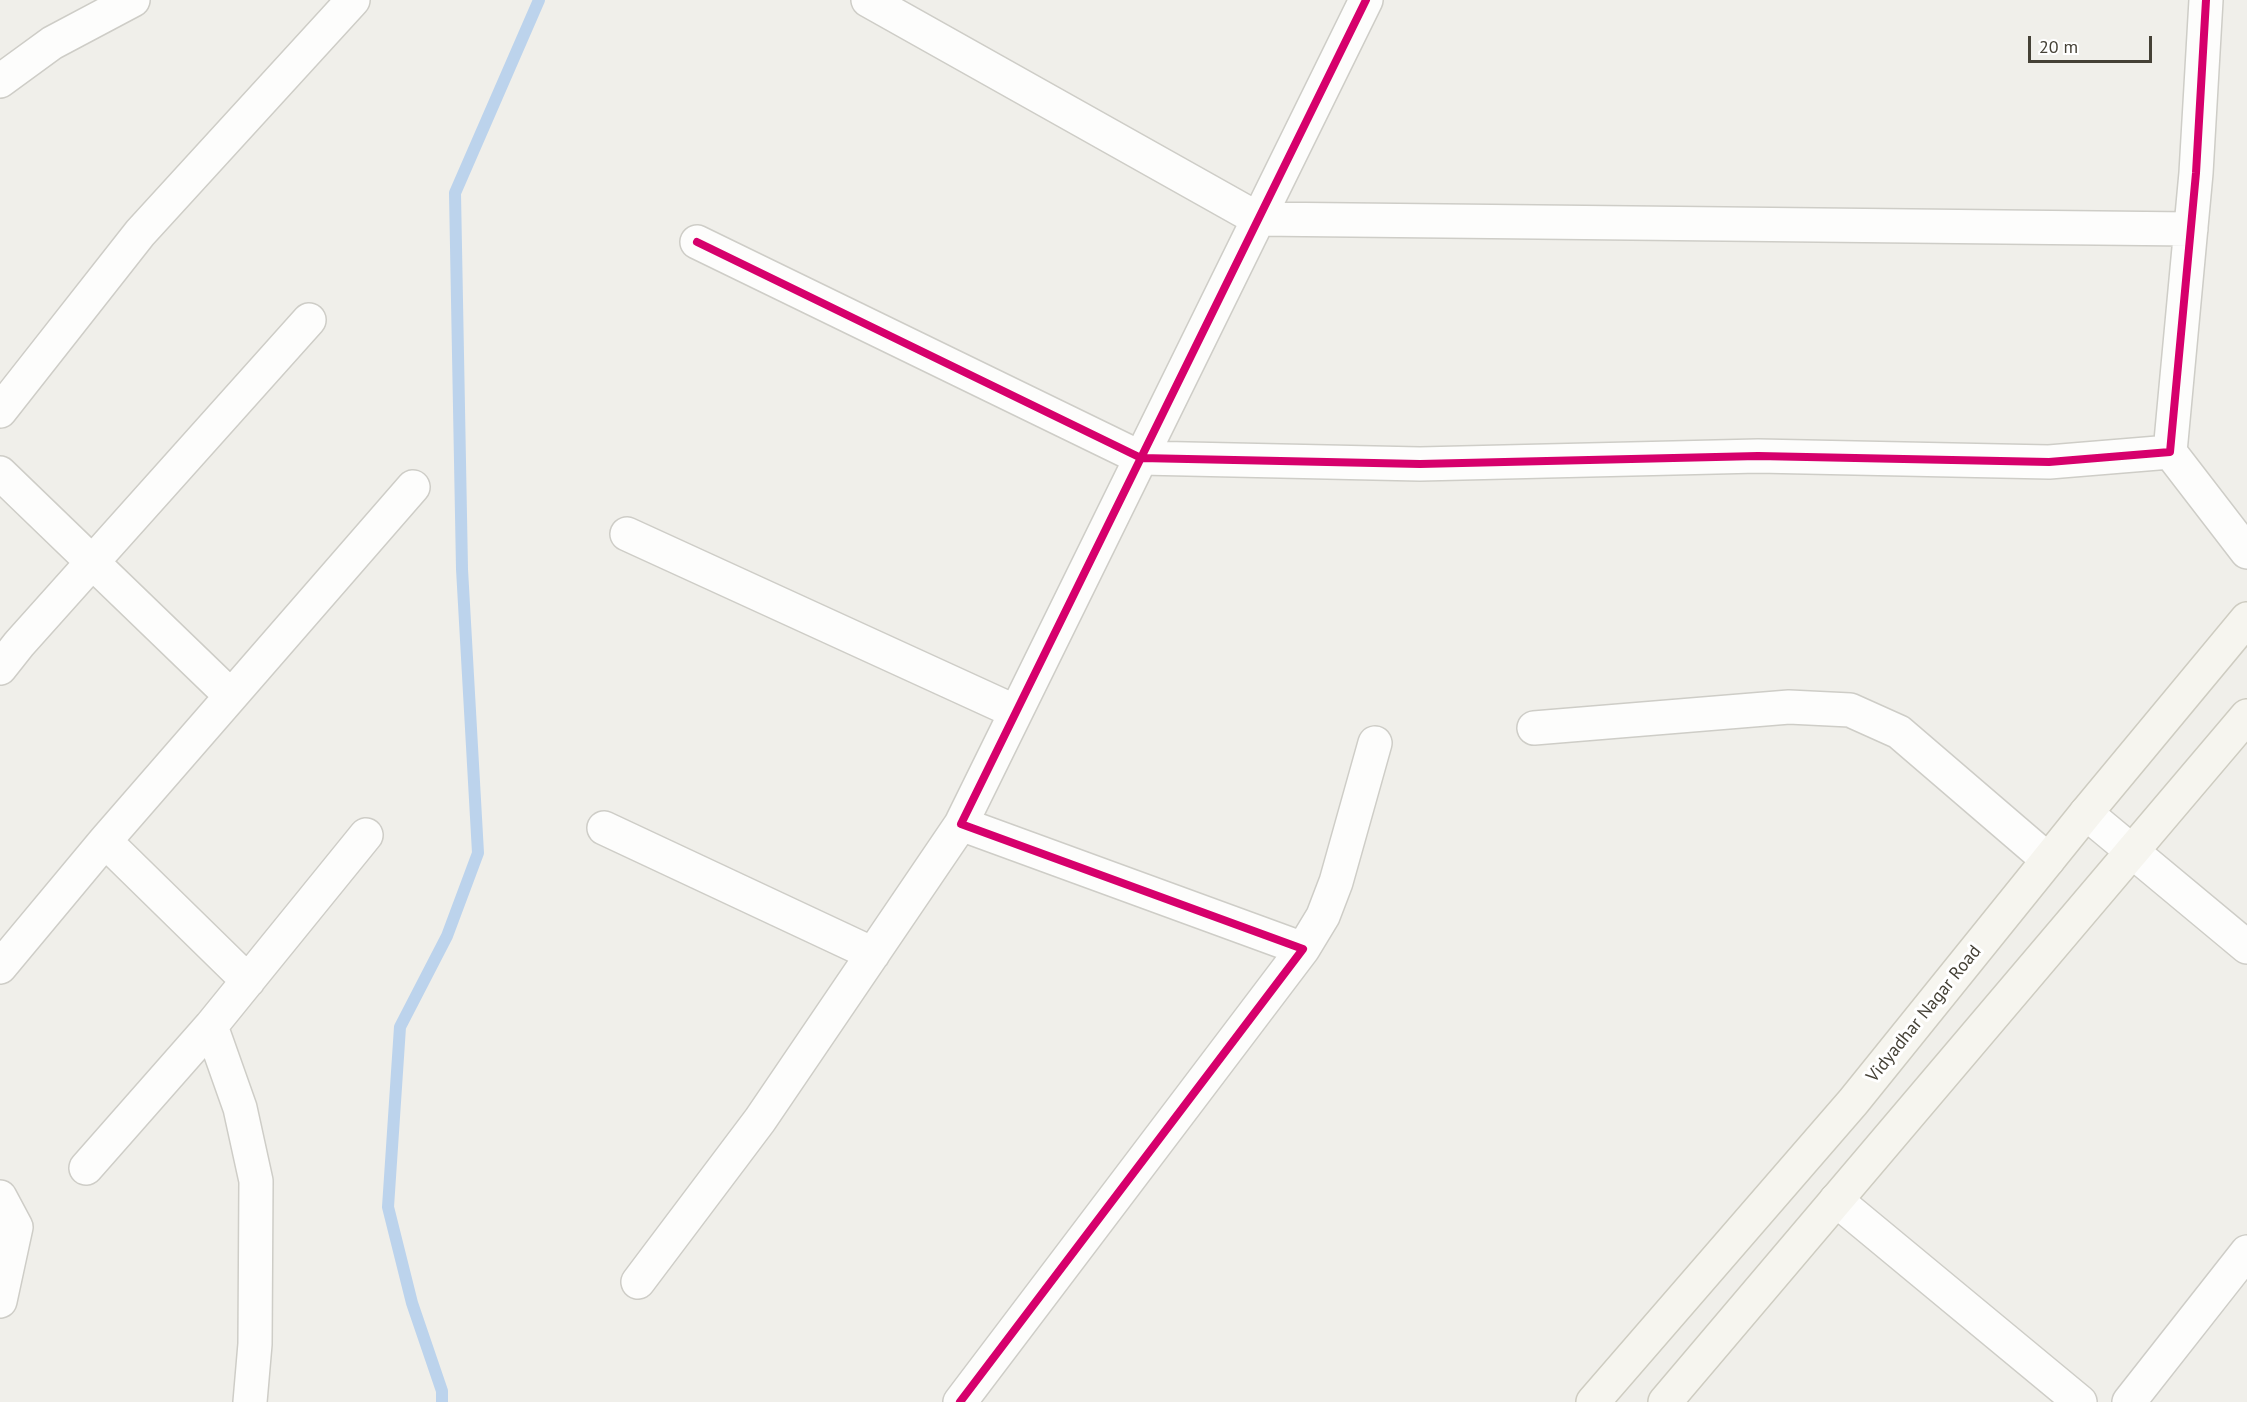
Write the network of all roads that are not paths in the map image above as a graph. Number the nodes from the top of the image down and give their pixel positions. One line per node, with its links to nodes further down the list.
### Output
1 (133, 0): 6 (street)
2 (353, 0): 11 (street)
3 (868, 0): 7 (street)
4 (1366, 0): 7 (street)
5 (2206, 0): 8 (street)
6 (0, 81)
7 (1258, 219): 8 (street); 13 (street)
8 (2191, 229): 12 (street)
9 (697, 242): 13 (street)
10 (309, 320): 18 (street)
11 (0, 411)
12 (2170, 452): 13 (street); 17 (street)
13 (1141, 458): 22 (street)
14 (0, 473): 18 (street)
15 (413, 487): 21 (street)
16 (627, 534): 22 (street)
17 (2247, 552)
18 (92, 563): 20 (street); 21 (street)
19 (2247, 619): 26 (main road, Vidyadhar Nagar Road)
20 (0, 668)
21 (231, 696): 30 (street)
22 (1016, 712): 27 (street)
23 (2247, 716): 31 (main road)
24 (1534, 728): 32 (street)
25 (1375, 743): 34 (street)
26 (2086, 813): 31 (street); 32 (main road, Vidyadhar Nagar Road)
27 (961, 824): 34 (street); 35 (street)
28 (604, 828): 35 (street)
29 (366, 834): 37 (street)
30 (105, 841): 36 (street); 37 (street)
31 (2131, 851): 33 (street); 41 (main road)
32 (2048, 860): 47 (main road, Vidyadhar Nagar Road)
33 (2247, 947)
34 (1303, 950): 46 (street)
35 (873, 954): 43 (street)
36 (0, 967)
37 (248, 981): 38 (street)
38 (211, 1026): 39 (street); 45 (street)
39 (86, 1167)
40 (0, 1197): 44 (street)
41 (1836, 1200): 48 (main road); 49 (street)
42 (2247, 1252): 50 (street)
43 (638, 1282)
44 (0, 1301)
45 (250, 1402)
46 (960, 1402)
47 (1593, 1402)
48 (1665, 1402)
49 (2080, 1402)
50 (2129, 1402)

